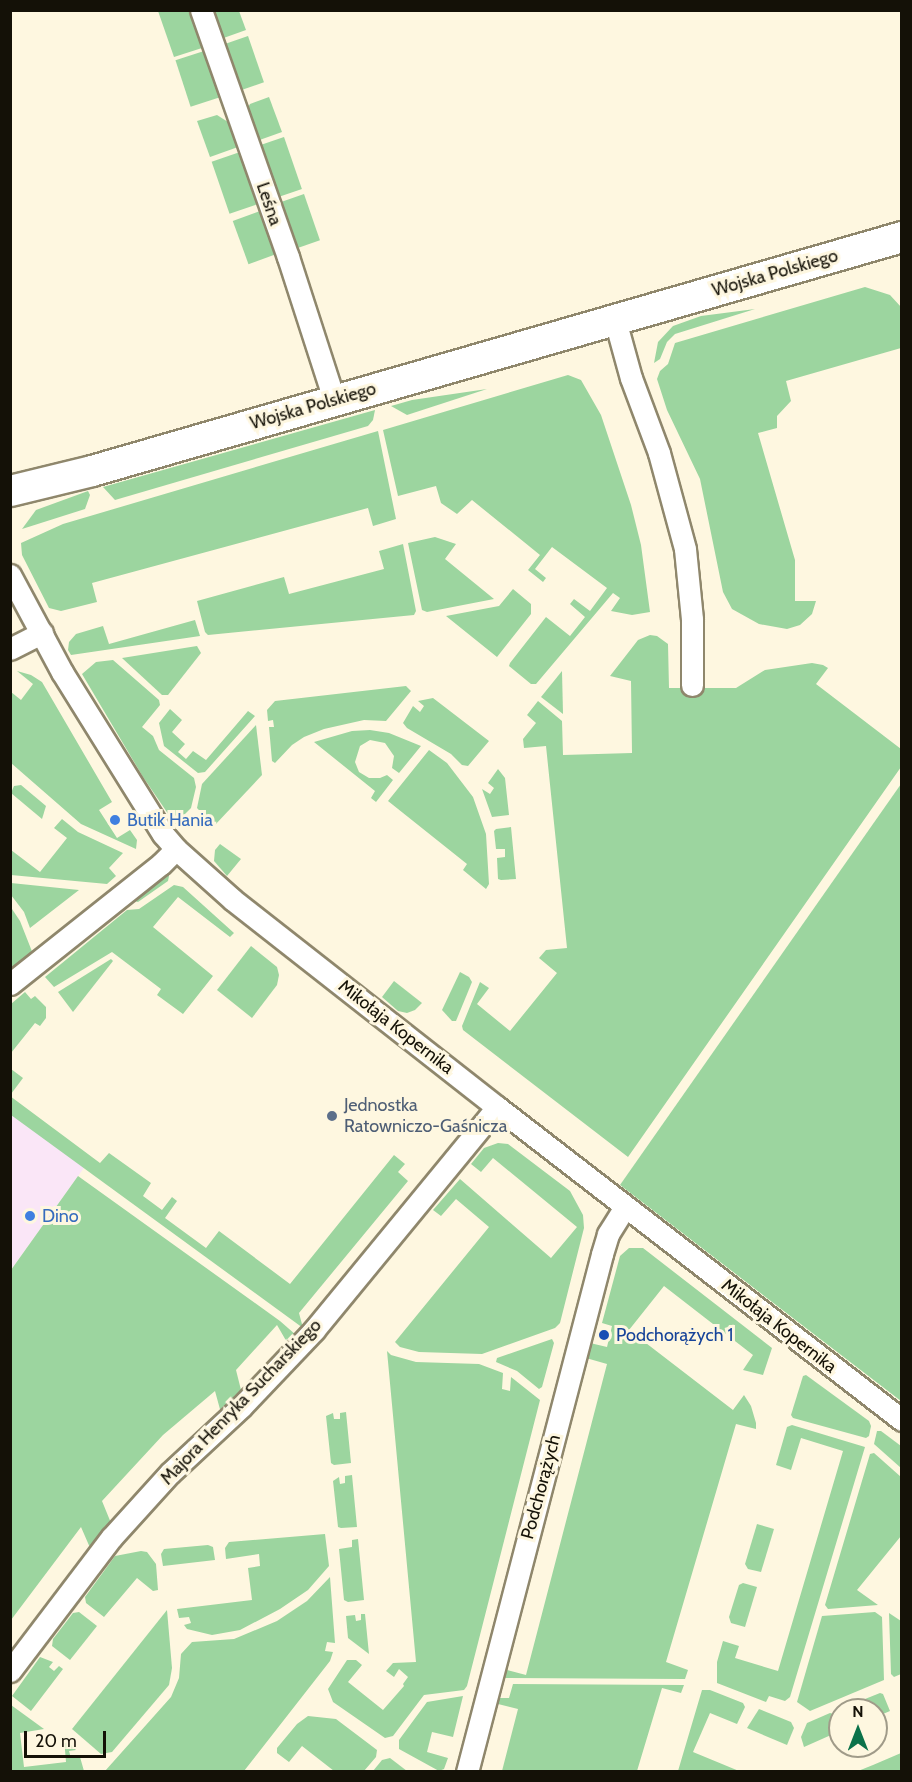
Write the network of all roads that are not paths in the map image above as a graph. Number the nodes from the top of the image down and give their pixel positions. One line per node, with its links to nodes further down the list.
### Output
1 (201, 10): 4 (street, Leśna)
2 (902, 237): 3 (main road, Wojska Polskiego)
3 (615, 320): 4 (main road, Wojska Polskiego); 9 (street)
4 (334, 399): 5 (main road, Wojska Polskiego)
5 (10, 491)
6 (10, 575): 7 (street, Mikołaja Kopernika)
7 (42, 633): 8 (street); 10 (street, Mikołaja Kopernika)
8 (10, 649)
9 (692, 685)
10 (176, 849): 11 (street); 12 (street, Mikołaja Kopernika)
11 (10, 984)
12 (497, 1107): 13 (street, Mikołaja Kopernika); 15 (street, Majora Henryka Sucharskiego)
13 (625, 1206): 14 (street, Mikołaja Kopernika); 16 (street, Podchorążych)
14 (902, 1420)
15 (10, 1671)
16 (467, 1772)

